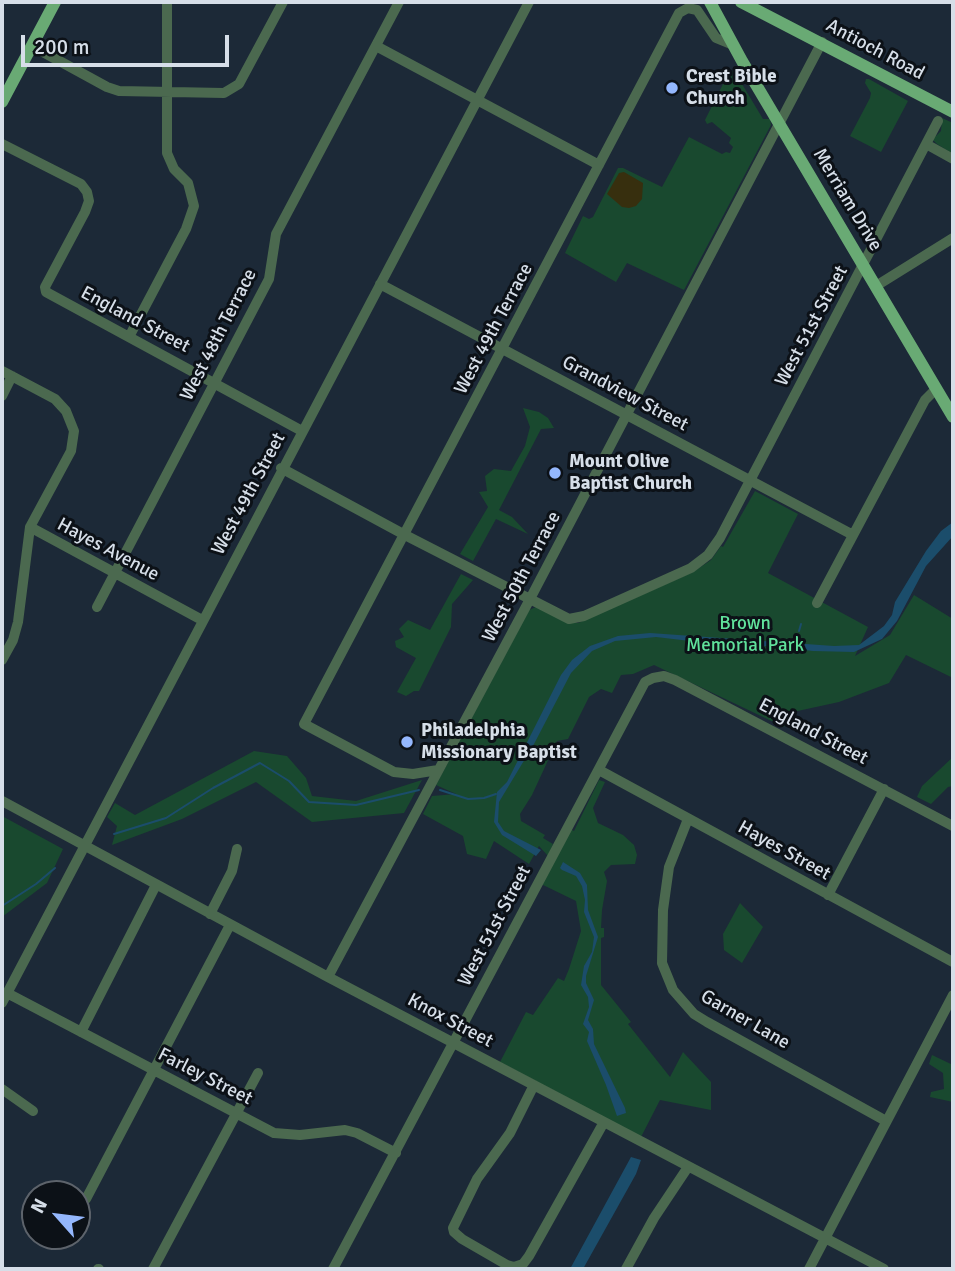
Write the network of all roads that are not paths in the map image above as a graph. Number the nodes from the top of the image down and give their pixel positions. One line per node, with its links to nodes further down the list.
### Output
1 (55, 2): 10 (main road)
2 (167, 2): 12 (street)
3 (282, 2): 12 (street)
4 (399, 2): 11 (street, West 48th Terrace)
5 (529, 2): 13 (street, West 49th Street)
6 (710, 2): 9 (main road, Merriam Drive)
7 (741, 2): 8 (main road, Antioch Road)
8 (822, 42): 15 (main road, Antioch Road); 17 (street, West 50th Terrace)
9 (733, 45): 17 (main road, Merriam Drive); 21 (street, West 49th Terrace)
10 (33, 46): 12 (street); 14 (main road)
11 (376, 46): 13 (street); 29 (street, West 48th Terrace)
12 (166, 93): 26 (street)
13 (478, 100): 21 (street); 24 (street, West 49th Street)
14 (2, 103)
15 (953, 112)
16 (938, 121): 18 (street, West 51st Street)
17 (778, 123): 23 (main road, Merriam Drive); 32 (street, West 50th Terrace)
18 (926, 144): 20 (street); 23 (street, West 51st Street)
19 (2, 145): 26 (street, England Street)
20 (953, 159)
21 (599, 165): 27 (street, West 49th Terrace)
22 (953, 238): 25 (street)
23 (863, 266): 25 (main road, Merriam Drive); 36 (street, West 51st Street)
24 (380, 284): 27 (street, Grandview Street); 34 (street, West 49th Street)
25 (876, 286): 30 (main road, Merriam Drive)
26 (129, 337): 29 (street, England Street)
27 (503, 350): 32 (street, Grandview Street); 38 (street, West 49th Terrace)
28 (7, 373): 31 (street); 37 (street, Hayes Avenue)
29 (216, 382): 34 (street, England Street); 40 (street, West 48th Terrace)
30 (936, 389): 33 (main road, Merriam Drive); 39 (street)
31 (2, 396)
32 (627, 415): 36 (street, Grandview Street); 41 (street, West 50th Terrace)
33 (953, 416)
34 (302, 431): 35 (street, West 49th Street)
35 (281, 468): 38 (street); 44 (street, West 49th Street)
36 (750, 480): 39 (street, Grandview Street); 41 (street, West 51st Street)
37 (30, 527): 40 (street, Hayes Avenue); 45 (street)
38 (405, 535): 41 (street); 47 (street, West 49th Terrace)
39 (853, 535): 42 (street)
40 (114, 573): 43 (street, West 48th Terrace); 44 (street, Hayes Avenue)
41 (530, 599): 47 (street, West 50th Terrace)
42 (817, 603)
43 (97, 607)
44 (202, 620): 53 (street, West 49th Street)
45 (2, 658)
46 (653, 678): 48 (street, West 51st Street); 49 (street, England Street)
47 (438, 769): 60 (street, West 50th Terrace)
48 (598, 770): 51 (street, Hayes Street); 64 (street, West 51st Street)
49 (884, 789): 52 (street, England Street); 56 (street)
50 (2, 801): 53 (street, Knox Street)
51 (688, 819): 56 (street, Hayes Street); 71 (street, Garner Lane)
52 (953, 826)
53 (84, 845): 55 (street, Knox Street); 62 (street, West 49th Street)
54 (237, 849): 57 (street)
55 (156, 886): 57 (street, Knox Street); 63 (street)
56 (828, 895): 59 (street, Hayes Street)
57 (210, 914): 58 (street, Knox Street)
58 (230, 925): 60 (street, Knox Street); 65 (street)
59 (953, 962)
60 (328, 977): 64 (street, Knox Street)
61 (953, 995): 71 (street)
62 (4, 998): 63 (street, Farley Street)
63 (81, 1032): 65 (street, Farley Street)
64 (454, 1043): 67 (street, Knox Street); 73 (street, West 51st Street)
65 (153, 1071): 70 (street, Farley Street); 75 (street)
66 (258, 1073): 70 (street)
67 (534, 1085): 72 (street, Knox Street); 72 (street)
68 (2, 1089): 69 (street)
69 (33, 1111)
70 (236, 1113): 73 (street, Farley Street); 77 (street)
71 (886, 1121): 76 (street)
72 (604, 1122): 74 (street, Knox Street)
73 (396, 1153): 78 (street, West 51st Street)
74 (688, 1167): 76 (street, Knox Street); 79 (street)
75 (91, 1189)
76 (825, 1237): 80 (street); 81 (street, Knox Street)
77 (153, 1269)
78 (333, 1269)
79 (626, 1269)
80 (809, 1269)
81 (884, 1269)

